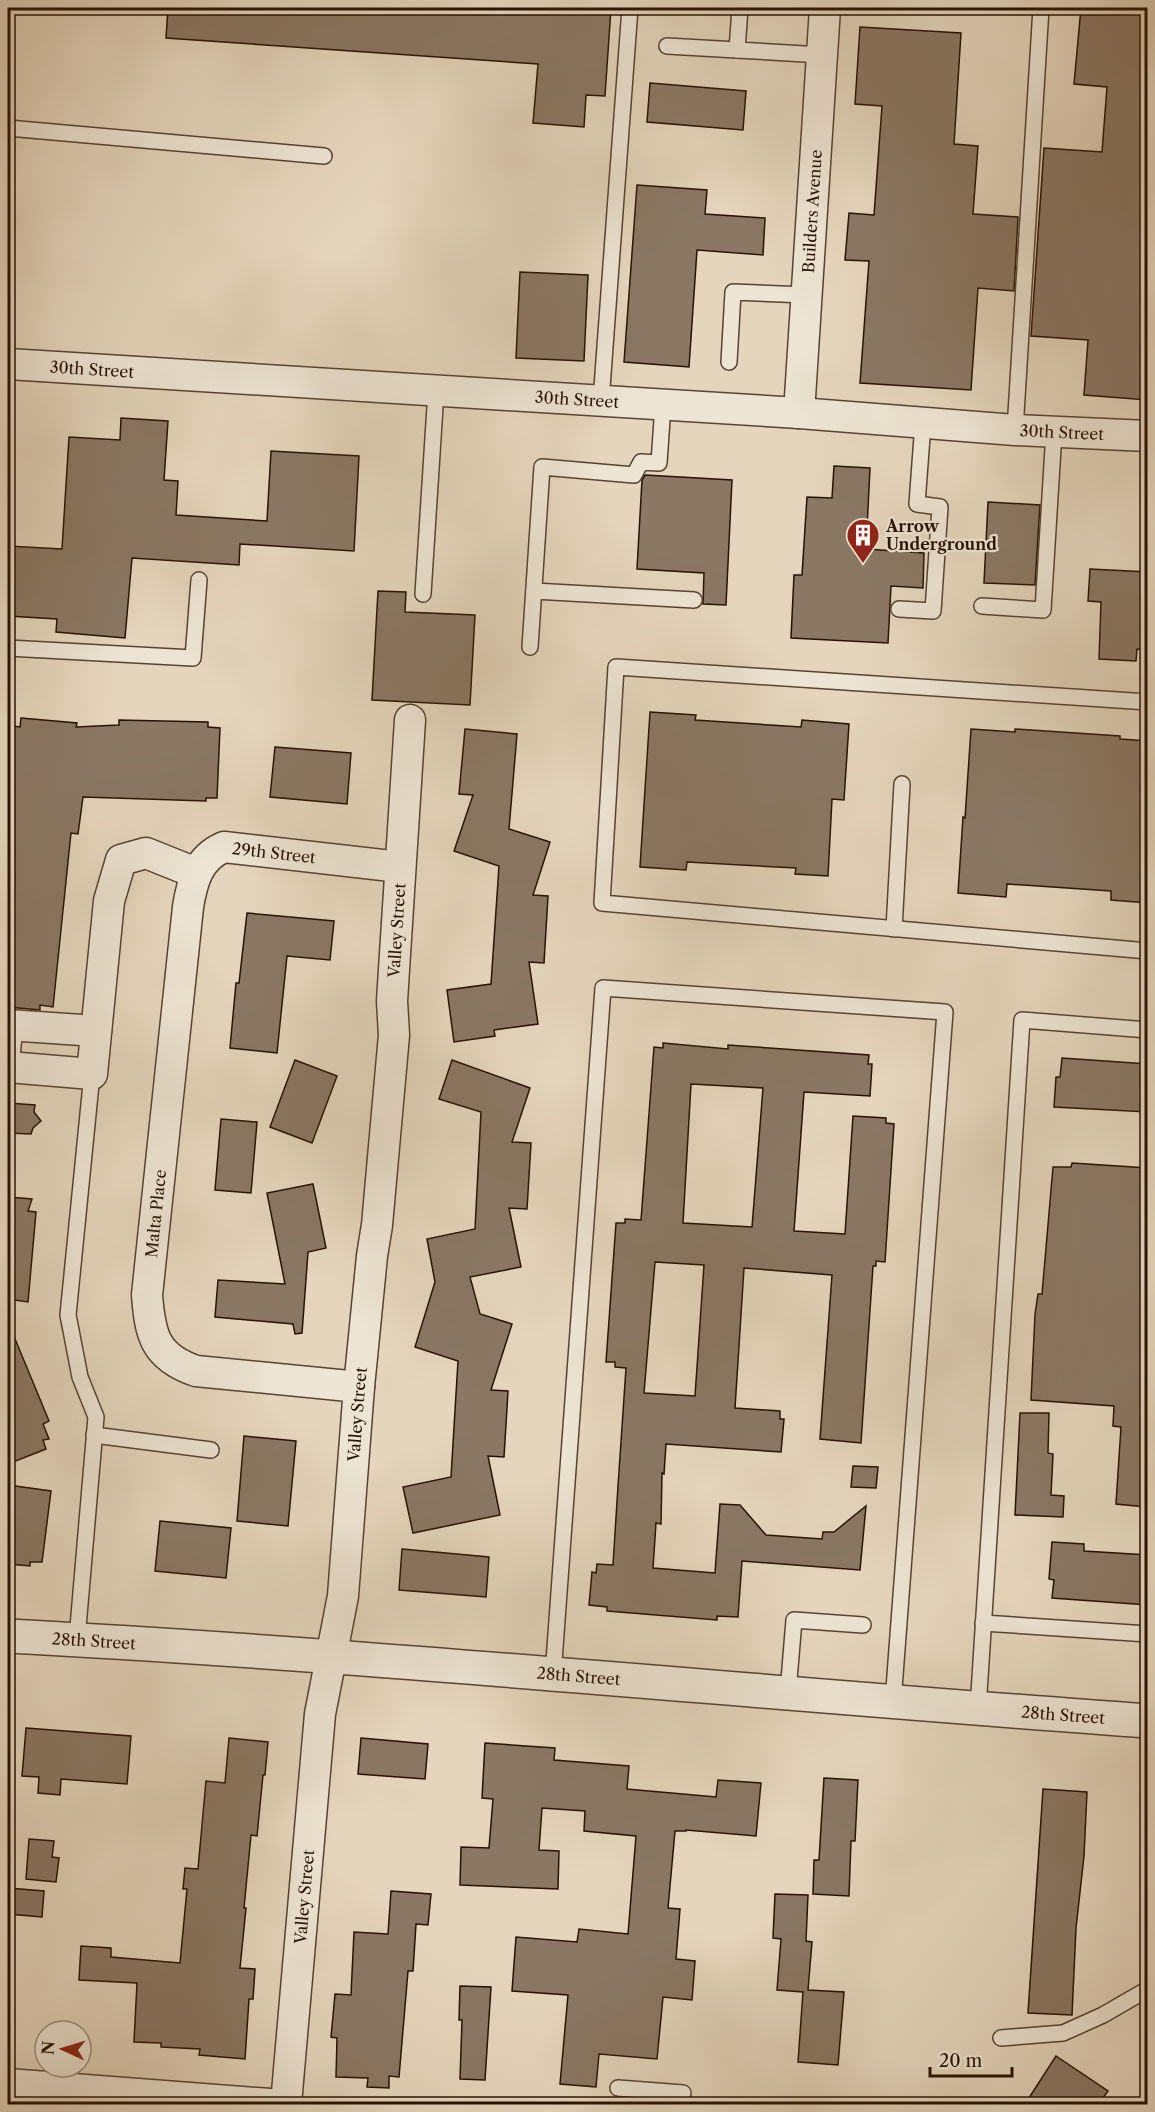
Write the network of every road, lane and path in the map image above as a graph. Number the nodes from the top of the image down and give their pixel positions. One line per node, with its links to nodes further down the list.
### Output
1 (630, 8): 14 (lane)
2 (740, 8): 6 (lane)
3 (825, 8): 7 (street, Builders Avenue)
4 (1041, 8): 18 (lane)
5 (667, 46): 6 (lane)
6 (737, 50): 7 (lane)
7 (822, 55): 10 (street, Builders Avenue)
8 (8, 128): 9 (lane)
9 (324, 156)
10 (806, 295): 11 (lane); 16 (street, Builders Avenue)
11 (729, 362)
12 (8, 364): 13 (street, 30th Street)
13 (436, 391): 14 (street, 30th Street); 23 (lane)
14 (601, 401): 15 (street, 30th Street)
15 (663, 405): 16 (street, 30th Street); 22 (lane)
16 (798, 413): 17 (street, 30th Street)
17 (923, 423): 18 (street, 30th Street); 26 (lane)
18 (1015, 430): 19 (street, 30th Street)
19 (1054, 432): 20 (street, 30th Street); 25 (lane)
20 (1148, 436)
21 (199, 580): 28 (lane)
22 (534, 591): 24 (lane); 27 (lane)
23 (423, 594)
24 (694, 600)
25 (982, 606)
26 (899, 609)
27 (530, 647)
28 (8, 648)
29 (1148, 702): 34 (lane)
30 (410, 720): 32 (street, Valley Street)
31 (902, 783): 34 (lane)
32 (400, 867): 33 (street, 29th Street); 41 (street, Valley Street)
33 (196, 873): 38 (street); 41 (street, Malta Place)
34 (894, 928): 35 (lane)
35 (1148, 951)
36 (11, 1026): 38 (street); 39 (lane)
37 (1148, 1030): 44 (lane)
38 (96, 1031): 40 (street)
39 (9, 1067): 40 (street)
40 (92, 1074): 42 (lane)
41 (359, 1387): 49 (street, Valley Street)
42 (94, 1435): 43 (lane); 48 (lane)
43 (212, 1450)
44 (983, 1623): 46 (lane); 53 (lane)
45 (863, 1624): 51 (lane)
46 (1148, 1634)
47 (8, 1636): 48 (street, 28th Street)
48 (77, 1640): 49 (street, 28th Street)
49 (333, 1656): 50 (street, 28th Street); 62 (street, Valley Street)
50 (553, 1675): 51 (street, 28th Street); 52 (lane)
51 (788, 1692): 52 (street, 28th Street)
52 (893, 1702): 53 (street, 28th Street)
53 (978, 1709): 54 (street, 28th Street)
54 (1148, 1721)
55 (1148, 1989): 56 (lane)
56 (1001, 2038)
57 (8, 2084): 61 (street)
58 (618, 2088): 60 (lane)
59 (683, 2093): 60 (lane)
60 (648, 2097)
61 (270, 2104)
62 (286, 2104)

